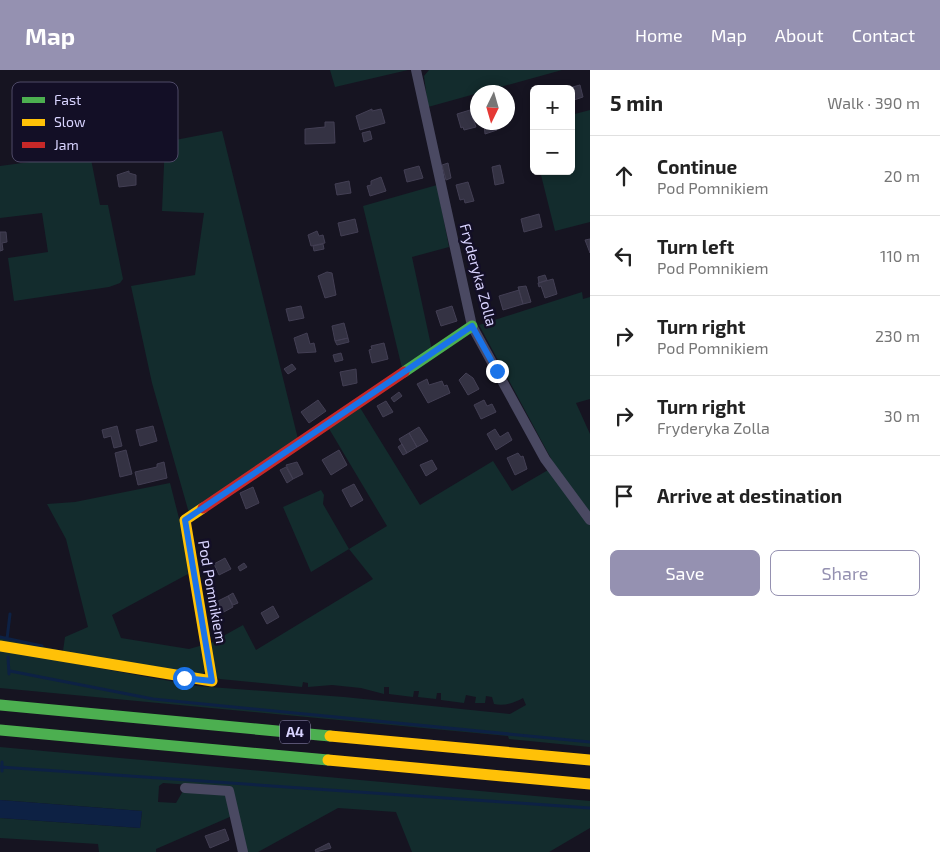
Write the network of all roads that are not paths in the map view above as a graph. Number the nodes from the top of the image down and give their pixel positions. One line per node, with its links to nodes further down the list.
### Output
1 (416, 70): 2 (street, Fryderyka Zolla)
2 (472, 326): 3 (street, Fryderyka Zolla); 4 (main road, Pod Pomnikiem)
3 (590, 520)
4 (0, 646)
5 (0, 706): 7 (main road, A4)
6 (0, 730): 8 (main road, A4)
7 (590, 760)
8 (590, 784)
9 (185, 788): 10 (street)
10 (243, 852)

